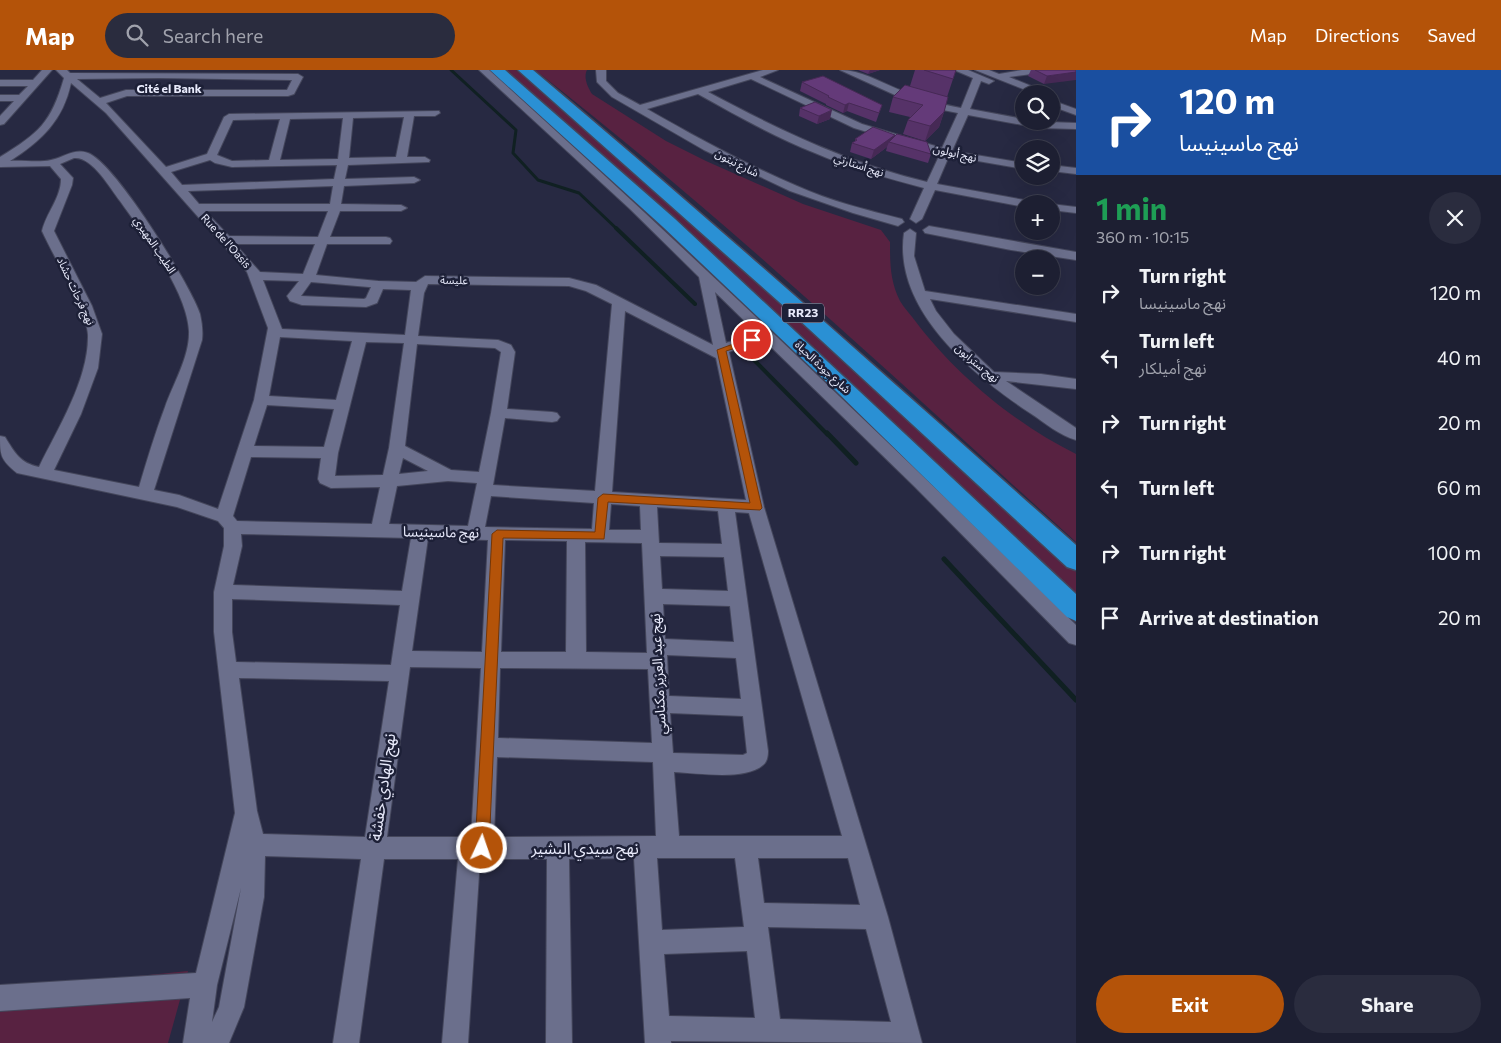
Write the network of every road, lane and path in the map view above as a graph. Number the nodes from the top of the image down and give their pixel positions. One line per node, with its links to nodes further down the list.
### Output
1 (47, 70): 21 (street)
2 (484, 70): 75 (street)
3 (497, 70): 120 (highway, شارع جودة الحياة / RR23)
4 (526, 70): 115 (highway, شارع جودة الحياة / RR23)
5 (601, 70): 34 (street, شارع نبتون)
6 (773, 70): 18 (street)
7 (845, 70): 35 (street)
8 (959, 70): 13 (street)
9 (1040, 70): 19 (street)
10 (191, 72): 15 (street); 16 (street)
11 (89, 73): 14 (street); 15 (street)
12 (242, 73): 16 (street); 17 (street)
13 (980, 74): 19 (street); 23 (street); 35 (street)
14 (65, 75): 31 (street, Rue de l'Oasis); 49 (street)
15 (159, 75): 25 (street)
16 (209, 75): 26 (street)
17 (254, 76): 27 (street); 27 (street)
18 (751, 76): 24 (street); 43 (street, نهج أبولون)
19 (997, 76): 22 (street)
20 (0, 83): 21 (street)
21 (35, 83): 29 (street)
22 (1022, 85)
23 (1015, 90)
24 (699, 91): 34 (street); 57 (street, نهج أستارتي)
25 (147, 93): 26 (street); 31 (street)
26 (197, 93): 27 (street)
27 (243, 93)
28 (0, 98): 29 (street)
29 (22, 98): 41 (street)
30 (1060, 99): 32 (street)
31 (98, 102): 53 (street, Rue de l'Oasis)
32 (1076, 104)
33 (1060, 106): 36 (street)
34 (637, 109): 66 (street, شارع نبتون)
35 (964, 112): 42 (street); 43 (street)
36 (1076, 112)
37 (410, 113): 38 (street); 39 (street); 47 (street)
38 (435, 113)
39 (348, 115): 40 (street); 46 (street)
40 (286, 116): 44 (street); 50 (street)
41 (2, 117)
42 (1076, 126)
43 (947, 152): 51 (street, نهج أبولون); 57 (street)
44 (211, 156): 50 (street); 53 (street)
45 (425, 160): 47 (street)
46 (343, 161): 47 (street); 50 (street); 56 (street)
47 (401, 161)
48 (53, 162): 49 (street); 97 (street, نهج فرحات حشاد); 101 (street, الطيب المهيري)
49 (0, 163)
50 (274, 163)
51 (1015, 165)
52 (1060, 169): 54 (street)
53 (163, 171): 58 (street, Rue de l'Oasis)
54 (1076, 171)
55 (414, 180): 56 (street)
56 (339, 182): 58 (street); 61 (street)
57 (931, 185): 59 (street, نهج أستارتي); 65 (street)
58 (178, 188): 60 (street, Rue de l'Oasis)
59 (1015, 202)
60 (196, 207): 61 (street); 69 (street, Rue de l'Oasis)
61 (334, 208): 62 (street); 70 (street)
62 (401, 208)
63 (1060, 208): 64 (street)
64 (1076, 210)
65 (916, 219): 66 (street); 67 (street)
66 (898, 222): 68 (street)
67 (929, 230): 68 (street); 72 (street)
68 (910, 233): 78 (street, نهج سترابون)
69 (225, 240): 70 (street); 73 (street, Rue de l'Oasis)
70 (322, 242): 71 (street); 74 (street)
71 (386, 242)
72 (1076, 256)
73 (256, 276): 74 (street, عليسة); 81 (street, Rue de l'Oasis)
74 (308, 278): 76 (street, عليسة); 76 (street)
75 (705, 278): 84 (street); 85 (street)
76 (377, 285): 77 (street, عليسة)
77 (419, 286): 79 (street, عليسة); 83 (street)
78 (920, 294): 80 (street); 86 (street, نهج سترابون)
79 (619, 302): 85 (street, عليسة); 102 (street)
80 (1076, 318)
81 (276, 333): 82 (street); 88 (street)
82 (360, 337): 83 (street); 89 (street)
83 (411, 341): 90 (street); 94 (street)
84 (774, 341): 85 (street); 121 (street)
85 (722, 353): 105 (street)
86 (992, 376): 87 (street); 92 (street, نهج سترابون)
87 (1076, 384)
88 (261, 400): 89 (street); 95 (street)
89 (343, 405): 96 (street)
90 (499, 413): 91 (street); 100 (street)
91 (552, 417)
92 (1076, 435)
93 (0, 441): 97 (street, نهج ماسينيسا)
94 (397, 448): 98 (street); 99 (street)
95 (246, 450): 96 (street); 106 (street)
96 (330, 453): 99 (street)
97 (44, 473): 101 (street, نهج ماسينيسا)
98 (448, 475): 99 (street); 100 (street)
99 (390, 481): 107 (street)
100 (485, 484): 102 (street); 109 (street)
101 (145, 494): 106 (street, نهج ماسينيسا)
102 (603, 498): 103 (street); 112 (street)
103 (648, 501): 104 (street); 113 (street, نهج عبد العزيز مكناسي)
104 (726, 506): 105 (street); 114 (street)
105 (756, 508): 136 (street)
106 (228, 522): 107 (street, نهج ماسينيسا); 116 (street)
107 (379, 531): 108 (street, نهج ماسينيسا)
108 (420, 532): 109 (street, نهج ماسينيسا); 118 (street, نهج الهادي خفشة)
109 (475, 533): 110 (street, نهج ماسينيسا)
110 (497, 534): 111 (street, نهج ماسينيسا); 124 (street)
111 (576, 536): 112 (street, نهج ماسينيسا); 125 (street)
112 (600, 536): 113 (street, نهج ماسينيسا)
113 (651, 543): 114 (street, نهج ماسينيسا); 117 (street, نهج عبد العزيز مكناسي)
114 (732, 551): 119 (street)
115 (1076, 560)
116 (224, 592): 118 (street); 127 (street)
117 (654, 596): 119 (street); 123 (street, نهج عبد العزيز مكناسي)
118 (410, 598): 126 (street, نهج الهادي خفشة)
119 (738, 599): 122 (street)
120 (1076, 610)
121 (1076, 637)
122 (745, 650): 123 (street); 129 (street)
123 (657, 654): 125 (street); 128 (street, نهج عبد العزيز مكناسي)
124 (491, 660): 125 (street); 126 (street); 130 (street)
125 (576, 660)
126 (400, 666): 127 (street); 137 (street, نهج الهادي خفشة)
127 (229, 670): 132 (street)
128 (660, 704): 129 (street); 131 (street, نهج عبد العزيز مكناسي)
129 (752, 708): 131 (street)
130 (487, 748): 131 (street); 138 (street)
131 (663, 757): 134 (street, نهج عبد العزيز مكناسي)
132 (246, 811): 133 (street); 144 (street)
133 (254, 845): 137 (street, نهج سيدي البشير); 150 (street)
134 (656, 847): 135 (street, نهج سيدي البشير); 139 (street, نهج سيدي البشير); 143 (street, نهج عبد العزيز مكناسي)
135 (745, 847): 136 (street, نهج سيدي البشير); 140 (street)
136 (856, 847): 141 (street)
137 (374, 848): 138 (street, نهج سيدي البشير); 151 (street, نهج الهادي خفشة)
138 (476, 848): 139 (street, نهج سيدي البشير); 152 (street)
139 (558, 848): 153 (street)
140 (754, 915): 141 (street); 142 (street)
141 (876, 917): 148 (street)
142 (757, 939): 143 (street); 147 (street)
143 (651, 942): 146 (street, نهج عبد العزيز مكناسي)
144 (205, 985): 145 (street); 149 (street)
145 (0, 998)
146 (658, 1036): 147 (street)
147 (771, 1038): 148 (street)
148 (908, 1039)
149 (196, 1043)
150 (216, 1043)
151 (346, 1043)
152 (455, 1043)
153 (559, 1043)

